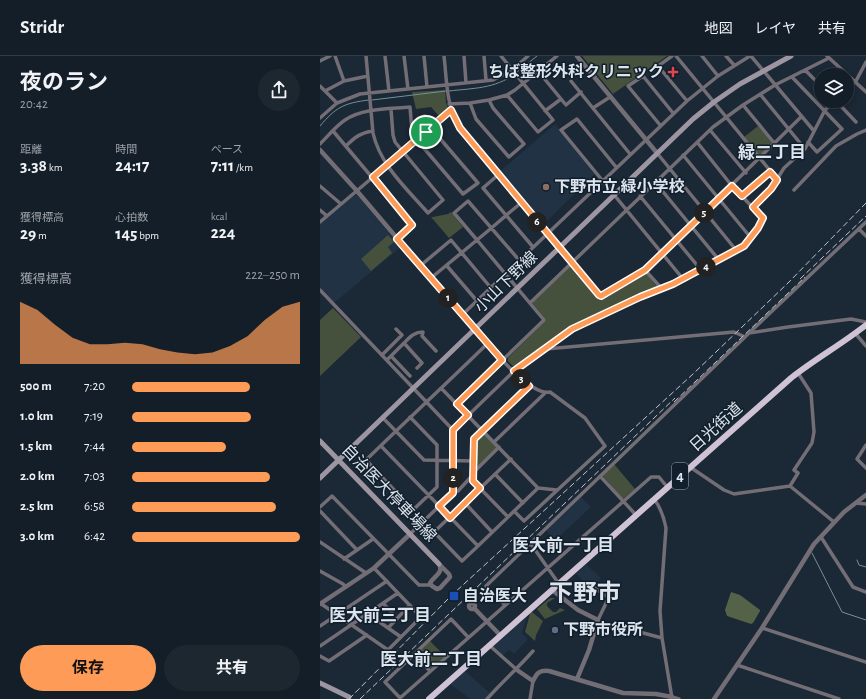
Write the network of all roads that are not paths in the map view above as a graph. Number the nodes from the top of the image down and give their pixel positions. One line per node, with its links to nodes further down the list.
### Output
1 (330, 56): 21 (street)
2 (334, 56): 33 (street)
3 (366, 56): 28 (street)
4 (385, 56): 45 (street)
5 (404, 56): 43 (street)
6 (424, 56): 41 (street)
7 (444, 56): 37 (street)
8 (464, 56): 36 (street)
9 (484, 56): 32 (street)
10 (501, 56): 24 (street)
11 (527, 56): 24 (street)
12 (557, 56): 26 (street)
13 (577, 56): 51 (street)
14 (672, 56): 54 (street)
15 (676, 56): 42 (street)
16 (702, 56): 29 (street)
17 (726, 56): 23 (street)
18 (751, 56): 23 (street); 27 (street)
19 (791, 56): 27 (main road, 小山下野線)
20 (828, 57): 25 (street); 35 (street)
21 (320, 61)
22 (866, 62): 35 (street)
23 (734, 65): 29 (street)
24 (512, 70): 32 (street); 38 (street)
25 (805, 70): 30 (street); 31 (street)
26 (538, 71): 38 (street); 52 (street)
27 (763, 71): 39 (street); 55 (main road, 小山下野線)
28 (368, 76): 33 (street); 48 (street)
29 (718, 76): 42 (street)
30 (792, 76): 39 (street); 64 (street)
31 (814, 79)
32 (486, 80): 36 (street)
33 (344, 81): 44 (street)
34 (571, 81): 46 (street)
35 (856, 81): 47 (street)
36 (466, 83): 37 (street)
37 (447, 84): 41 (street); 58 (street)
38 (523, 84): 50 (street); 66 (street)
39 (775, 85): 49 (street); 71 (street)
40 (320, 86): 44 (street)
41 (427, 87): 43 (street)
42 (702, 88): 54 (street); 55 (street)
43 (408, 89): 45 (street)
44 (325, 91): 56 (street)
45 (389, 91): 48 (street)
46 (581, 92): 52 (street); 60 (street)
47 (866, 92)
48 (369, 93): 56 (street); 65 (street)
49 (760, 94): 59 (street); 76 (street)
50 (507, 95): 53 (street); 66 (street)
51 (610, 97): 60 (street); 82 (street)
52 (561, 99): 66 (street)
53 (489, 100): 57 (street); 57 (street)
54 (686, 101): 67 (street)
55 (714, 102): 70 (street); 92 (main road, 小山下野線)
56 (337, 103): 68 (street)
57 (470, 103): 58 (street)
58 (449, 104): 63 (street)
59 (743, 105): 70 (street); 87 (street)
60 (593, 108): 93 (street)
61 (842, 108): 72 (street)
62 (390, 109): 65 (street); 83 (street); 91 (street)
63 (451, 110): 74 (street); 101 (street)
64 (826, 110): 81 (street); 85 (street)
65 (371, 111): 78 (street); 79 (street)
66 (545, 111)
67 (673, 113): 73 (street); 73 (street)
68 (321, 116)
69 (425, 116): 80 (street)
70 (726, 117): 75 (street); 95 (street)
71 (801, 117): 76 (street); 81 (street)
72 (856, 122)
73 (660, 125): 82 (street)
74 (432, 128): 80 (street); 83 (street)
75 (710, 130): 84 (street); 100 (street)
76 (789, 130): 87 (street); 89 (street)
77 (866, 130): 109 (street)
78 (333, 131): 86 (street); 88 (street)
79 (373, 131): 88 (street); 96 (street)
80 (426, 132): 83 (street)
81 (814, 132): 85 (street)
82 (645, 139): 92 (street); 93 (street)
83 (417, 140): 91 (street)
84 (696, 142): 94 (street); 107 (street)
85 (808, 142): 89 (street)
86 (320, 144)
87 (774, 144): 95 (street)
88 (346, 146): 102 (street)
89 (805, 149): 104 (street)
90 (320, 150): 108 (street)
91 (402, 152): 96 (street); 96 (street)
92 (657, 153): 98 (street); 110 (main road, 小山下野線)
93 (630, 154): 97 (street)
94 (683, 155): 98 (street); 113 (street)
95 (760, 159): 99 (street); 100 (street)
96 (387, 165): 102 (street)
97 (616, 167): 103 (street); 103 (street)
98 (670, 168): 105 (street); 119 (street)
99 (770, 172): 104 (street); 112 (street)
100 (746, 173): 107 (street)
101 (498, 175): 114 (street); 120 (street)
102 (373, 177): 108 (street); 130 (street)
103 (603, 180): 110 (street); 127 (street)
104 (777, 180): 116 (street)
105 (655, 182): 111 (street); 124 (street)
106 (320, 186): 115 (street)
107 (732, 186): 112 (street); 113 (street)
108 (357, 190): 115 (street); 130 (street)
109 (794, 190)
110 (614, 195): 118 (street); 134 (main road, 小山下野線)
111 (640, 196): 118 (street); 131 (street)
112 (742, 196): 116 (street)
113 (718, 199): 119 (street); 129 (street)
114 (521, 203): 120 (street); 127 (street)
115 (341, 204): 121 (street)
116 (753, 207): 129 (street)
117 (320, 210): 121 (street)
118 (626, 210): 137 (street); 140 (street)
119 (705, 212): 124 (street); 135 (street)
120 (506, 215): 125 (street); 133 (street)
121 (327, 216): 122 (street)
122 (320, 222)
123 (866, 222): 126 (street)
124 (691, 226): 131 (street); 139 (street)
125 (491, 228): 132 (street); 132 (street); 138 (street)
126 (858, 229): 128 (street); 158 (street)
127 (547, 234): 133 (street); 134 (street)
128 (866, 236)
129 (751, 238): 135 (street)
130 (397, 239): 141 (street)
131 (676, 239): 137 (street); 144 (street)
132 (477, 240): 136 (street); 145 (street)
133 (533, 247): 138 (street)
134 (560, 249): 140 (street); 149 (main road, 小山下野線)
135 (736, 250): 139 (street)
136 (462, 253): 141 (street); 142 (street); 148 (street)
137 (662, 253): 143 (street); 147 (street)
138 (519, 260): 145 (street)
139 (719, 260): 144 (street)
140 (572, 262): 143 (street); 153 (street)
141 (420, 266): 146 (street)
142 (447, 266): 146 (street); 152 (street)
143 (645, 270): 150 (street)
144 (701, 270): 147 (street)
145 (505, 274): 148 (street); 149 (street)
146 (431, 278): 154 (street)
147 (684, 279): 150 (street)
148 (491, 288): 152 (street)
149 (518, 289): 153 (street); 157 (main road, 小山下野線)
150 (662, 289): 164 (street)
151 (320, 290): 166 (street)
152 (477, 301): 154 (street)
153 (530, 303): 169 (street)
154 (462, 315): 157 (street)
155 (866, 323): 158 (street); 159 (highway, 日光街道 / 4)
156 (396, 328): 166 (street)
157 (475, 330): 162 (street); 175 (main road, 小山下野線)
158 (749, 333): 160 (street)
159 (856, 333): 163 (street); 172 (highway, 日光街道 / 4)
160 (745, 337): 164 (street); 200 (street)
161 (404, 343): 165 (street); 167 (street); 170 (street)
162 (487, 344): 169 (street); 176 (street)
163 (866, 346)
164 (545, 349): 171 (street)
165 (436, 351)
166 (382, 355): 168 (street)
167 (391, 356): 168 (street); 173 (street)
168 (387, 360): 175 (street)
169 (502, 360): 171 (street); 179 (street)
170 (417, 368)
171 (514, 371): 174 (street); 180 (street)
172 (798, 373): 196 (highway, 日光街道 / 4); 203 (street)
173 (410, 376)
174 (529, 386): 177 (street); 184 (street)
175 (413, 388): 178 (street); 182 (main road, 小山下野線)
176 (441, 388): 178 (street); 179 (street)
177 (545, 393): 187 (street); 208 (street)
178 (426, 402): 181 (street); 183 (street)
179 (457, 404): 180 (street)
180 (468, 415): 183 (street); 184 (street)
181 (410, 417): 185 (street); 194 (street)
182 (383, 418): 185 (street); 192 (main road, 小山下野線)
183 (453, 430): 193 (street)
184 (483, 430): 187 (street); 195 (street)
185 (396, 432): 189 (street); 194 (street)
186 (320, 441): 192 (main road, 自治医大停車場線)
187 (494, 442): 190 (street)
188 (866, 445): 197 (street)
189 (381, 446): 209 (street); 209 (street)
190 (499, 447): 191 (street); 198 (street)
191 (511, 459): 199 (street); 205 (street)
192 (339, 460): 201 (main road, 小山下野線); 226 (main road, 自治医大停車場線)
193 (453, 460): 194 (street); 195 (street); 217 (street)
194 (437, 461): 209 (street)
195 (474, 461): 198 (street)
196 (690, 467): 203 (street); 206 (highway, 日光街道 / 4)
197 (866, 468)
198 (473, 473): 202 (street)
199 (495, 474): 204 (street); 214 (street)
200 (600, 476): 212 (street); 230 (street)
201 (320, 478)
202 (473, 481): 204 (street); 207 (street)
203 (790, 486): 224 (street)
204 (480, 488): 213 (street); 222 (street)
205 (538, 488): 208 (street); 214 (street)
206 (668, 488): 211 (highway, 日光街道 / 4); 212 (street)
207 (458, 490)
208 (557, 490): 220 (street)
209 (428, 495): 217 (street)
210 (866, 495): 215 (street)
211 (654, 500): 221 (highway, 日光街道 / 4); 269 (street)
212 (623, 501): 221 (street); 237 (street)
213 (466, 503): 223 (street); 225 (street)
214 (523, 503): 220 (street)
215 (856, 503): 216 (street); 224 (street)
216 (866, 504)
217 (439, 506): 223 (street); 226 (street)
218 (320, 507): 228 (street)
219 (320, 511): 232 (street)
220 (514, 511): 222 (street)
221 (636, 515): 244 (highway, 日光街道 / 4)
222 (508, 517): 225 (street)
223 (450, 518): 231 (street); 231 (street)
224 (834, 522): 227 (street)
225 (492, 532): 231 (street)
226 (410, 534): 233 (street); 235 (main road, 自治医大停車場線)
227 (821, 537): 248 (street); 264 (street)
228 (374, 539): 232 (street); 233 (street)
229 (320, 542): 234 (street)
230 (531, 544): 237 (street); 253 (street)
231 (478, 546)
232 (357, 550): 234 (street)
233 (389, 554): 236 (street); 243 (street)
234 (344, 559): 239 (street)
235 (439, 564): 240 (street); 242 (street)
236 (374, 568): 239 (street); 241 (street)
237 (548, 568): 244 (street); 253 (street)
238 (320, 572): 245 (street)
239 (366, 573): 245 (street)
240 (438, 574): 242 (street); 243 (street)
241 (386, 581): 249 (street); 256 (street)
242 (446, 582): 243 (street)
243 (431, 584)
244 (559, 584): 247 (highway, 日光街道 / 4)
245 (346, 587): 250 (street)
246 (593, 587): 258 (street)
247 (552, 590): 258 (street); 266 (highway, 日光街道 / 4)
248 (866, 592)
249 (398, 593): 251 (street); 252 (street)
250 (320, 603): 256 (street)
251 (383, 604): 255 (street); 257 (street)
252 (410, 605): 263 (street); 267 (street)
253 (505, 605): 259 (street)
254 (474, 608): 259 (street)
255 (392, 613)
256 (337, 614): 260 (street); 261 (street)
257 (368, 614): 260 (street); 263 (street)
258 (598, 620): 262 (street)
259 (486, 621): 266 (street); 268 (street)
260 (352, 625): 265 (street); 271 (street)
261 (320, 626)
262 (596, 626): 269 (street); 279 (street)
263 (388, 628): 267 (street)
264 (762, 628): 275 (street); 276 (street)
265 (367, 635): 267 (street); 274 (street)
266 (500, 635): 270 (highway, 日光街道 / 4)
267 (401, 637)
268 (468, 637): 273 (street); 278 (street)
269 (662, 638): 283 (street)
270 (489, 645): 277 (street); 284 (highway, 日光街道 / 4)
271 (320, 646)
272 (533, 651): 277 (street)
273 (414, 654): 278 (street); 278 (street)
274 (320, 656)
275 (866, 662)
276 (737, 665): 288 (street); 289 (street)
277 (517, 670): 280 (street); 285 (street)
278 (430, 671)
279 (577, 679): 280 (street); 283 (street)
280 (533, 681): 286 (street)
281 (320, 683): 282 (main road)
282 (349, 697)
283 (672, 698): 287 (street)
284 (429, 699)
285 (487, 699)
286 (530, 699)
287 (679, 699)
288 (714, 699)
289 (839, 699)

